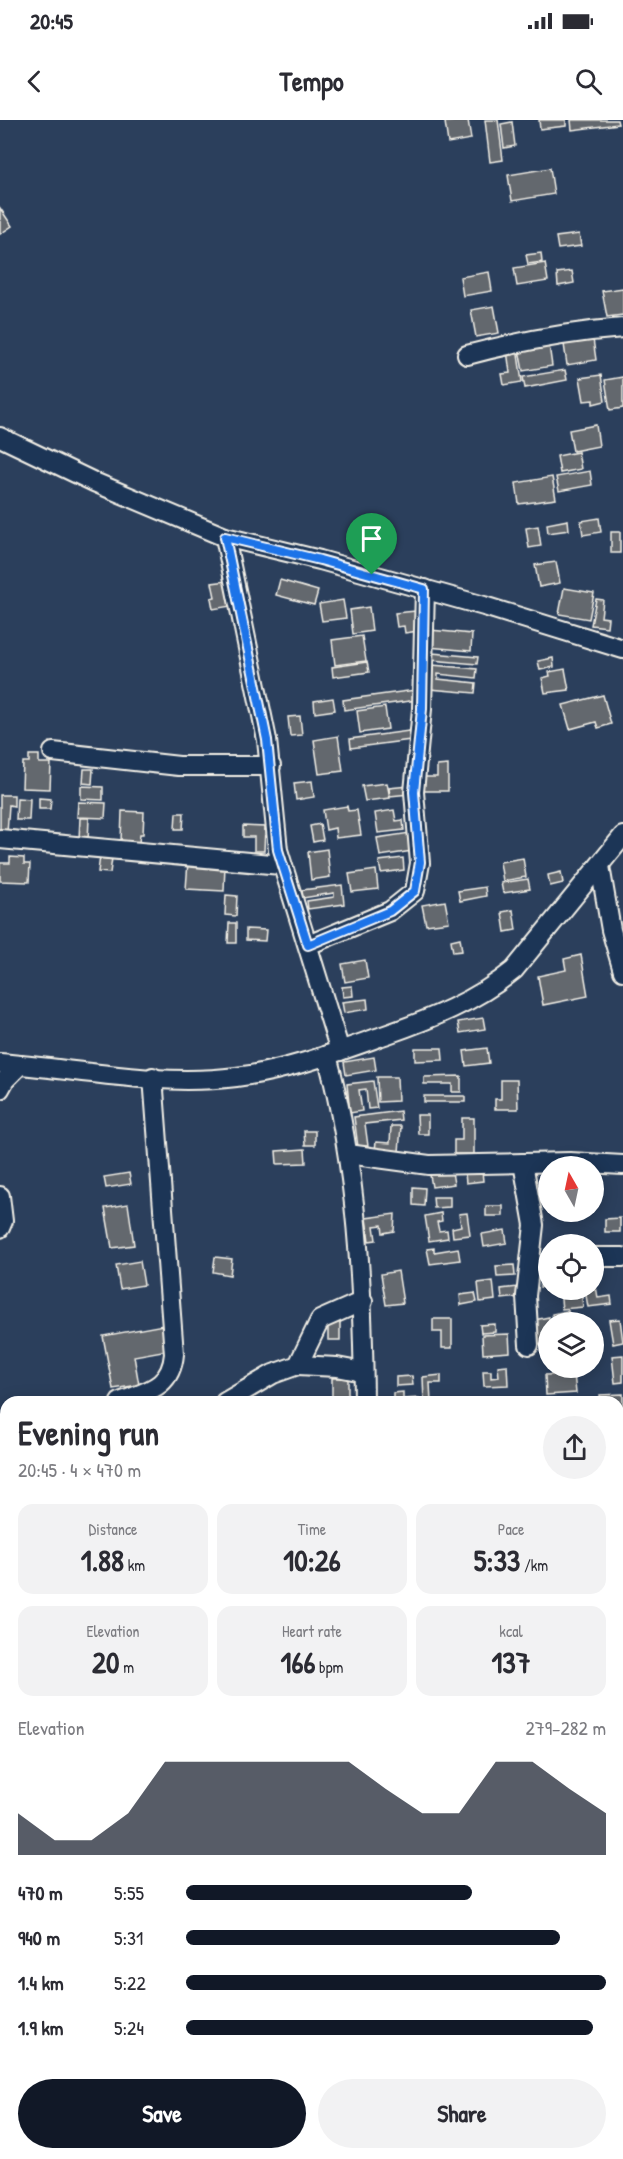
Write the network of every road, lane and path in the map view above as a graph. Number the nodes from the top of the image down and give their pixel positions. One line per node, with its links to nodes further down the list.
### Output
1 (623, 328): 2 (street)
2 (467, 355)
3 (0, 436): 4 (street)
4 (225, 537): 5 (street); 8 (street)
5 (424, 589): 6 (street); 13 (street)
6 (623, 649)
7 (53, 752): 8 (street)
8 (271, 766): 11 (street)
9 (623, 836): 12 (street)
10 (0, 839): 11 (street)
11 (281, 865): 13 (street)
12 (600, 866): 14 (street); 15 (street)
13 (308, 945): 15 (street)
14 (623, 971)
15 (334, 1053): 18 (street); 20 (street)
16 (0, 1064): 17 (street)
17 (20, 1065): 18 (street); 19 (street)
18 (153, 1077): 31 (street)
19 (0, 1089)
20 (348, 1154): 21 (street); 27 (street)
21 (523, 1163): 22 (street); 28 (street)
22 (623, 1165)
23 (0, 1196): 24 (street)
24 (0, 1228)
25 (604, 1257): 26 (street)
26 (623, 1257)
27 (363, 1301): 29 (street); 30 (street)
28 (530, 1344)
29 (298, 1365): 30 (street); 32 (street)
30 (363, 1372): 33 (street)
31 (136, 1396)
32 (235, 1396)
33 (364, 1396)

